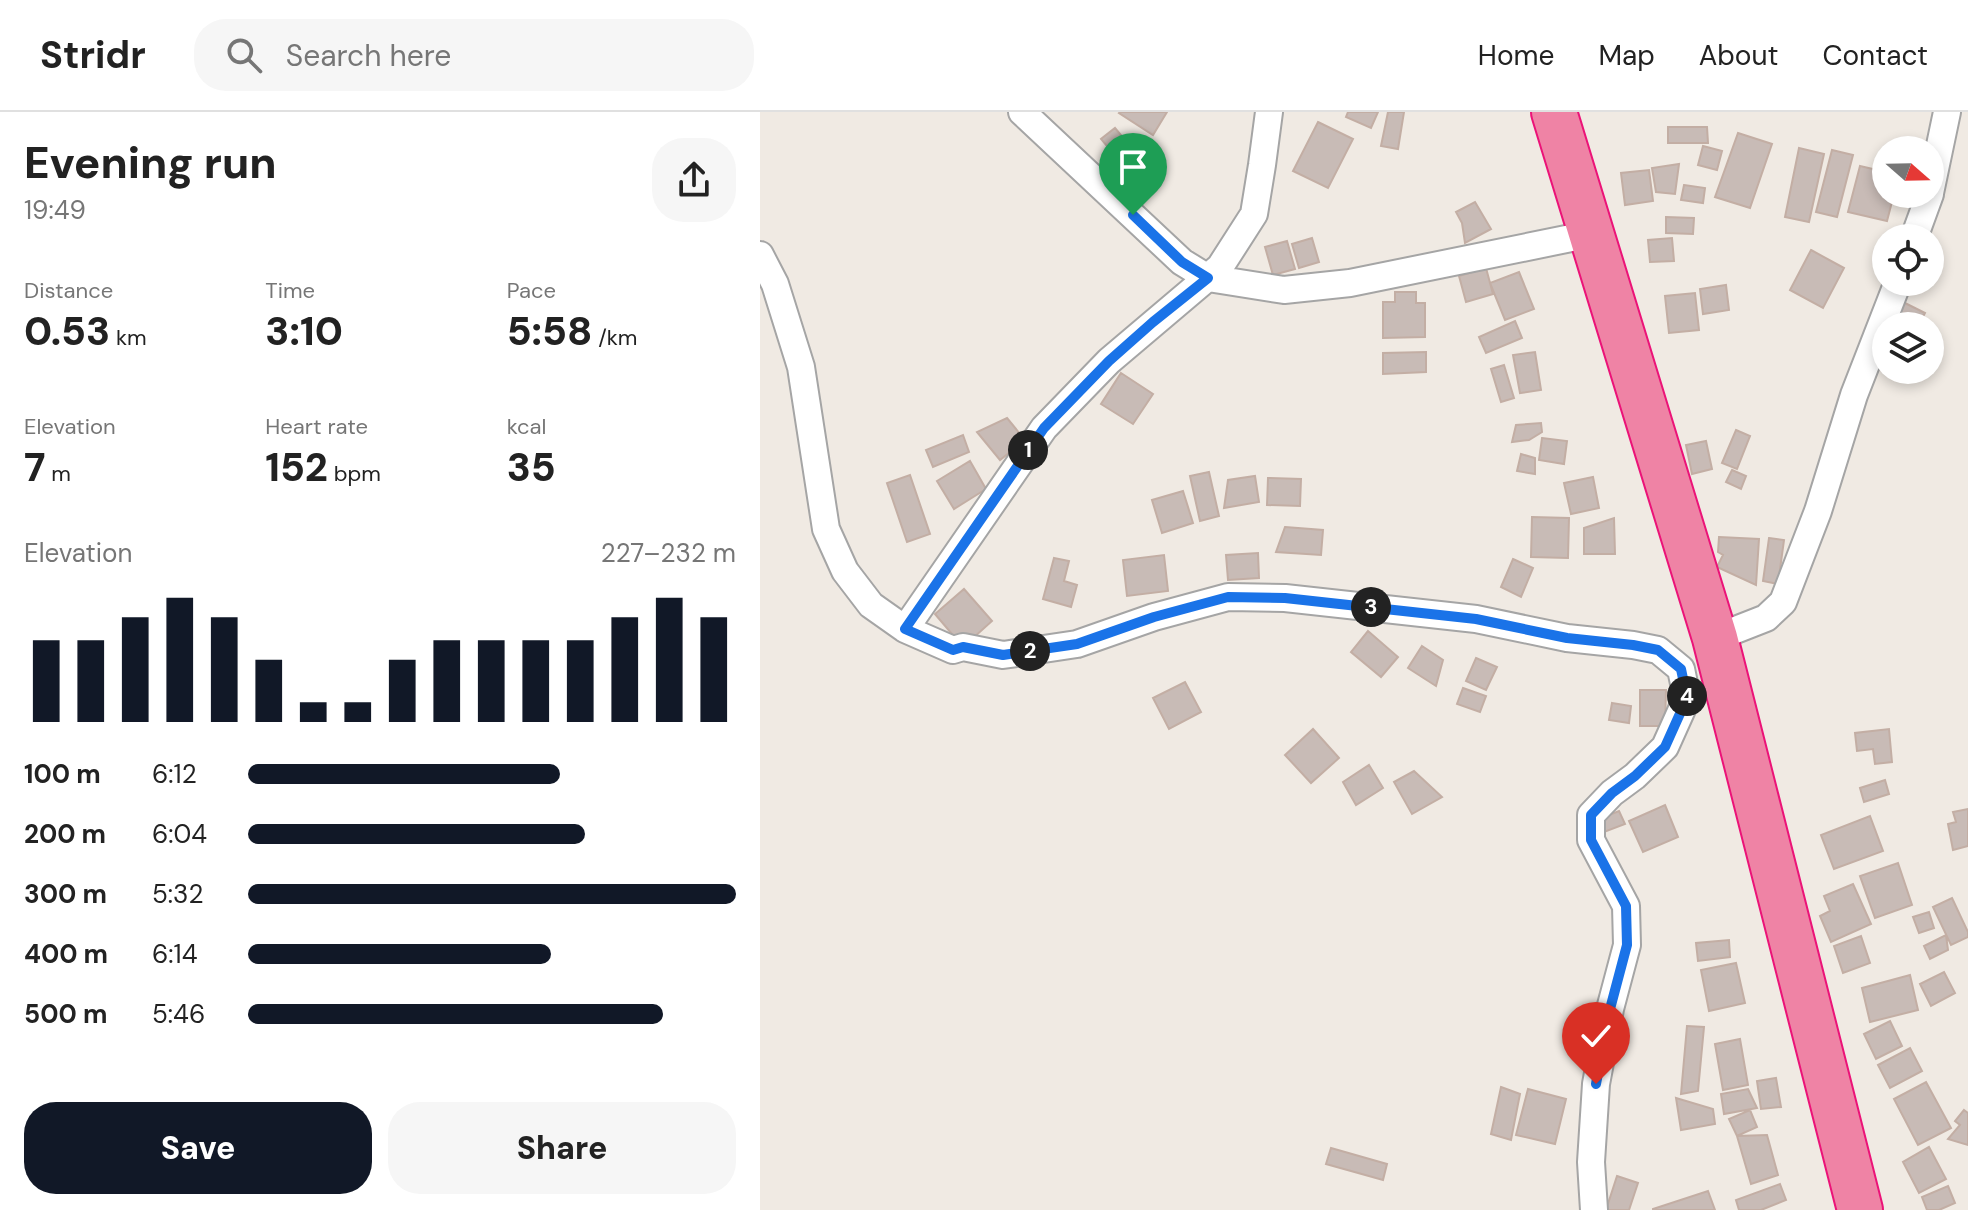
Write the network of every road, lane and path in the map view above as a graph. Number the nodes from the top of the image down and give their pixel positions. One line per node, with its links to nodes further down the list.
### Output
1 (1022, 112): 8 (street)
2 (1269, 112): 8 (street)
3 (1554, 112): 6 (highway)
4 (1947, 112): 5 (street)
5 (1942, 136)
6 (1591, 234): 8 (street); 11 (highway)
7 (760, 255): 10 (street)
8 (1208, 278): 10 (street)
9 (1893, 296): 11 (street)
10 (905, 629): 12 (street)
11 (1715, 638): 13 (highway)
12 (1594, 1210)
13 (1860, 1210)

